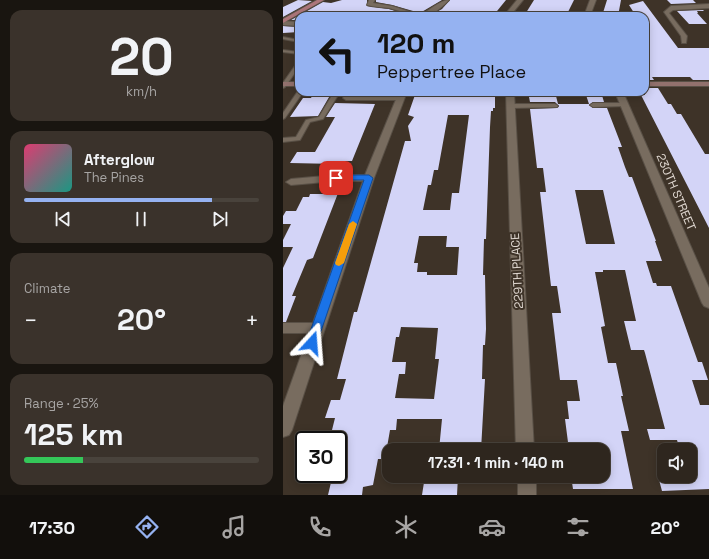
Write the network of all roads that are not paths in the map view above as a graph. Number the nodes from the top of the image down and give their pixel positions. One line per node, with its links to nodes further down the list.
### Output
1 (321, 0): 7 (main road)
2 (372, 0): 8 (street)
3 (446, 0): 9 (street)
4 (520, 0): 10 (street)
5 (593, 0): 11 (street)
6 (709, 6): 17 (street)
7 (300, 12)
8 (405, 12)
9 (428, 12)
10 (510, 12)
11 (588, 12)
12 (295, 15): 13 (main road)
13 (283, 22): 14 (street)
14 (295, 24)
15 (283, 38): 16 (lane)
16 (295, 40)
17 (684, 42)
18 (283, 51): 19 (lane)
19 (295, 52)
20 (295, 69): 21 (lane)
21 (283, 84): 22 (main road)
22 (295, 84)
23 (649, 84): 24 (main road)
24 (709, 84)
25 (297, 96): 37 (lane)
26 (335, 96): 38 (lane)
27 (347, 96): 32 (lane)
28 (391, 96): 32 (lane)
29 (402, 96): 39 (street)
30 (510, 96): 35 (street, 229TH PLACE)
31 (621, 96): 34 (street, 230TH STREET)
32 (369, 98)
33 (593, 105): 34 (lane)
34 (624, 105): 41 (street, 230TH STREET)
35 (510, 106): 36 (lane); 45 (street, 229TH PLACE)
36 (555, 106)
37 (283, 117)
38 (283, 140)
39 (369, 178): 40 (street); 43 (street)
40 (291, 182)
41 (709, 303)
42 (283, 328): 43 (street)
43 (317, 328): 44 (street)
44 (283, 430)
45 (525, 443)
46 (527, 483): 47 (street)
47 (527, 495)

